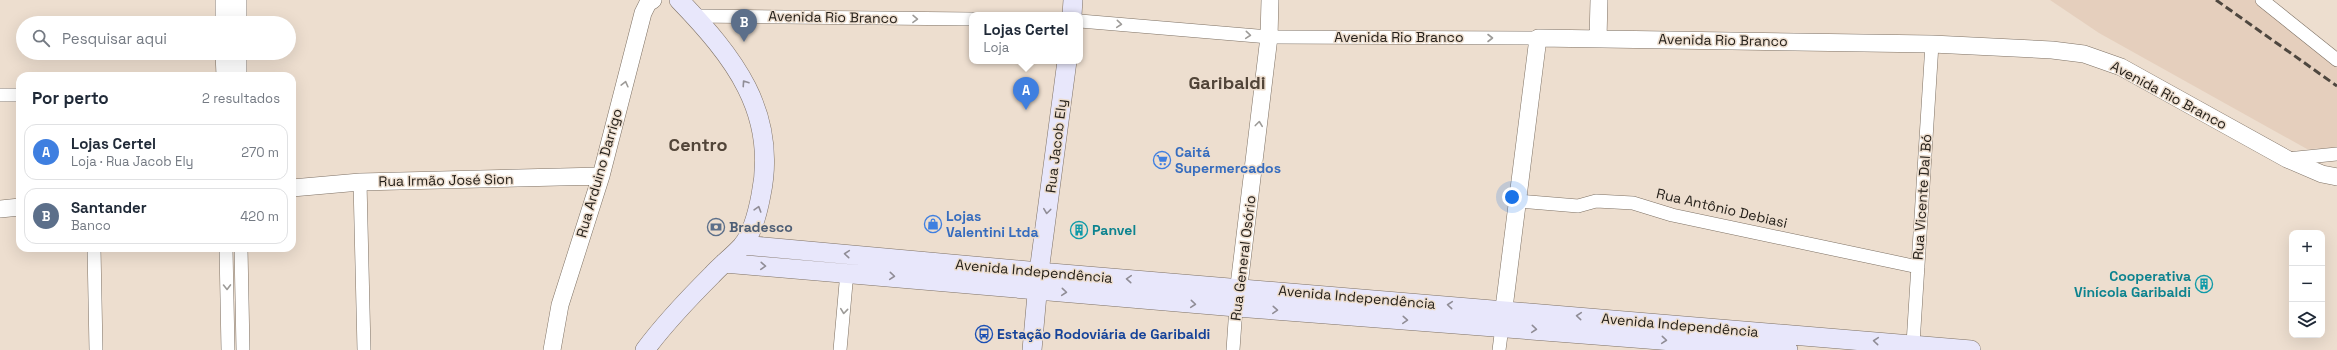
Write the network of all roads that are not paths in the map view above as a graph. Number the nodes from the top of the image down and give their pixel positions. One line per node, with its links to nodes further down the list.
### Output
1 (224, 0): 10 (street)
2 (238, 0): 11 (street)
3 (653, 0): 29 (street, Rua Arduino Darrigo, one-way to 3)
4 (679, 0): 12 (main road)
5 (1073, 0): 9 (main road)
6 (1270, 0): 15 (street, Rua General Osório)
7 (1599, 0): 17 (street)
8 (2262, 0): 21 (street)
9 (1072, 12)
10 (224, 16)
11 (238, 16)
12 (694, 16): 13 (street, Avenida Rio Branco, one-way to 13); 36 (main road, one-way to 12)
13 (969, 19)
14 (1083, 21): 15 (street, Avenida Rio Branco, one-way to 15)
15 (1270, 37): 16 (street, Avenida Rio Branco, one-way to 16); 44 (street, Rua General Osório, one-way to 15)
16 (1538, 38): 17 (street, Avenida Rio Branco); 33 (street)
17 (1598, 39): 18 (street, Avenida Rio Branco)
18 (1932, 44): 28 (street, Avenida Rio Branco); 41 (street, Rua Vicente Dal Bó)
19 (224, 60): 23 (street)
20 (238, 60): 24 (street)
21 (2337, 60)
22 (1067, 64): 43 (main road, Rua Jacob Ely, one-way to 43)
23 (224, 72)
24 (238, 72)
25 (0, 95): 26 (street)
26 (16, 95)
27 (2337, 154): 28 (street)
28 (2288, 159): 30 (street, Avenida Rio Branco)
29 (601, 176): 31 (street, Rua Irmão José Sion); 52 (street, Rua Arduino Darrigo)
30 (2337, 177)
31 (360, 182): 32 (street, Rua Irmão José Sion); 51 (street)
32 (296, 188)
33 (1518, 201): 41 (street, Rua Antônio Debiasi); 46 (street)
34 (16, 207): 35 (street)
35 (0, 208)
36 (743, 245): 40 (main road); 43 (main road, Avenida Independência, one-way to 36)
37 (94, 252): 48 (street)
38 (226, 252): 49 (street, one-way to 49)
39 (241, 252): 50 (street)
40 (724, 263): 42 (main road, Avenida Independência, one-way to 42); 53 (main road)
41 (1918, 266): 47 (street, Rua Vicente Dal Bó)
42 (847, 272): 43 (main road, Avenida Independência, one-way to 43); 54 (street, one-way to 54)
43 (1039, 281): 44 (main road, Avenida Independência, one-way to 43); 45 (main road, Avenida Independência, one-way to 45); 55 (main road, Rua Jacob Ely)
44 (1239, 287): 45 (street, Rua General Osório); 46 (main road, Avenida Independência, one-way to 44)
45 (1236, 308): 46 (main road, Avenida Independência, one-way to 46); 56 (street, Rua General Osório)
46 (1503, 318): 47 (main road, Avenida Independência, one-way to 46); 57 (street); 58 (main road, Avenida Independência, one-way to 58)
47 (1913, 347): 59 (main road, Avenida Independência)
48 (96, 350)
49 (228, 350)
50 (243, 350)
51 (364, 350)
52 (552, 350)
53 (645, 350)
54 (840, 350)
55 (1032, 350)
56 (1233, 350)
57 (1500, 350)
58 (1788, 350)
59 (1971, 350)

